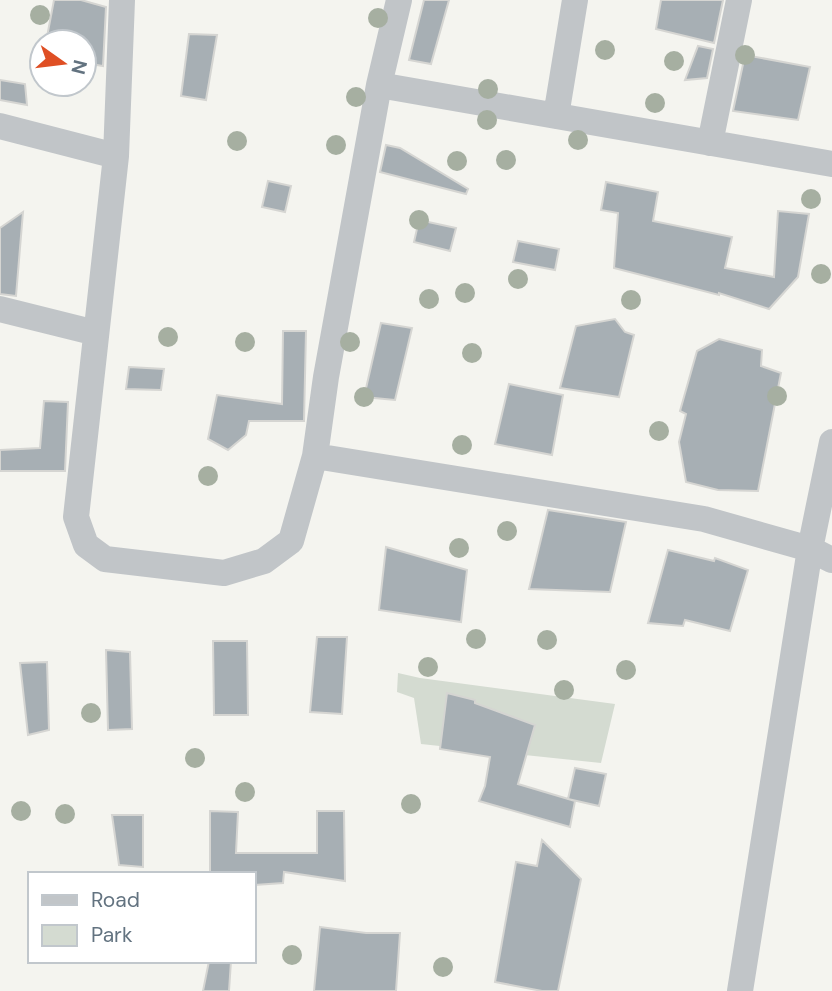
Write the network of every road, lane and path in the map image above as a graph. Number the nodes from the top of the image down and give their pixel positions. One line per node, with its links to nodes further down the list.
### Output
1 (122, 0): 9 (street)
2 (399, 0): 5 (street)
3 (575, 0): 6 (street)
4 (739, 0): 8 (street)
5 (379, 85): 6 (street); 14 (street)
6 (556, 116): 8 (street)
7 (0, 126): 9 (street)
8 (710, 143): 10 (street)
9 (116, 156): 12 (street)
10 (832, 164)
11 (0, 309): 12 (street)
12 (96, 333): 14 (street)
13 (832, 442): 15 (street)
14 (315, 456): 15 (street)
15 (821, 554): 16 (street)
16 (740, 991)

